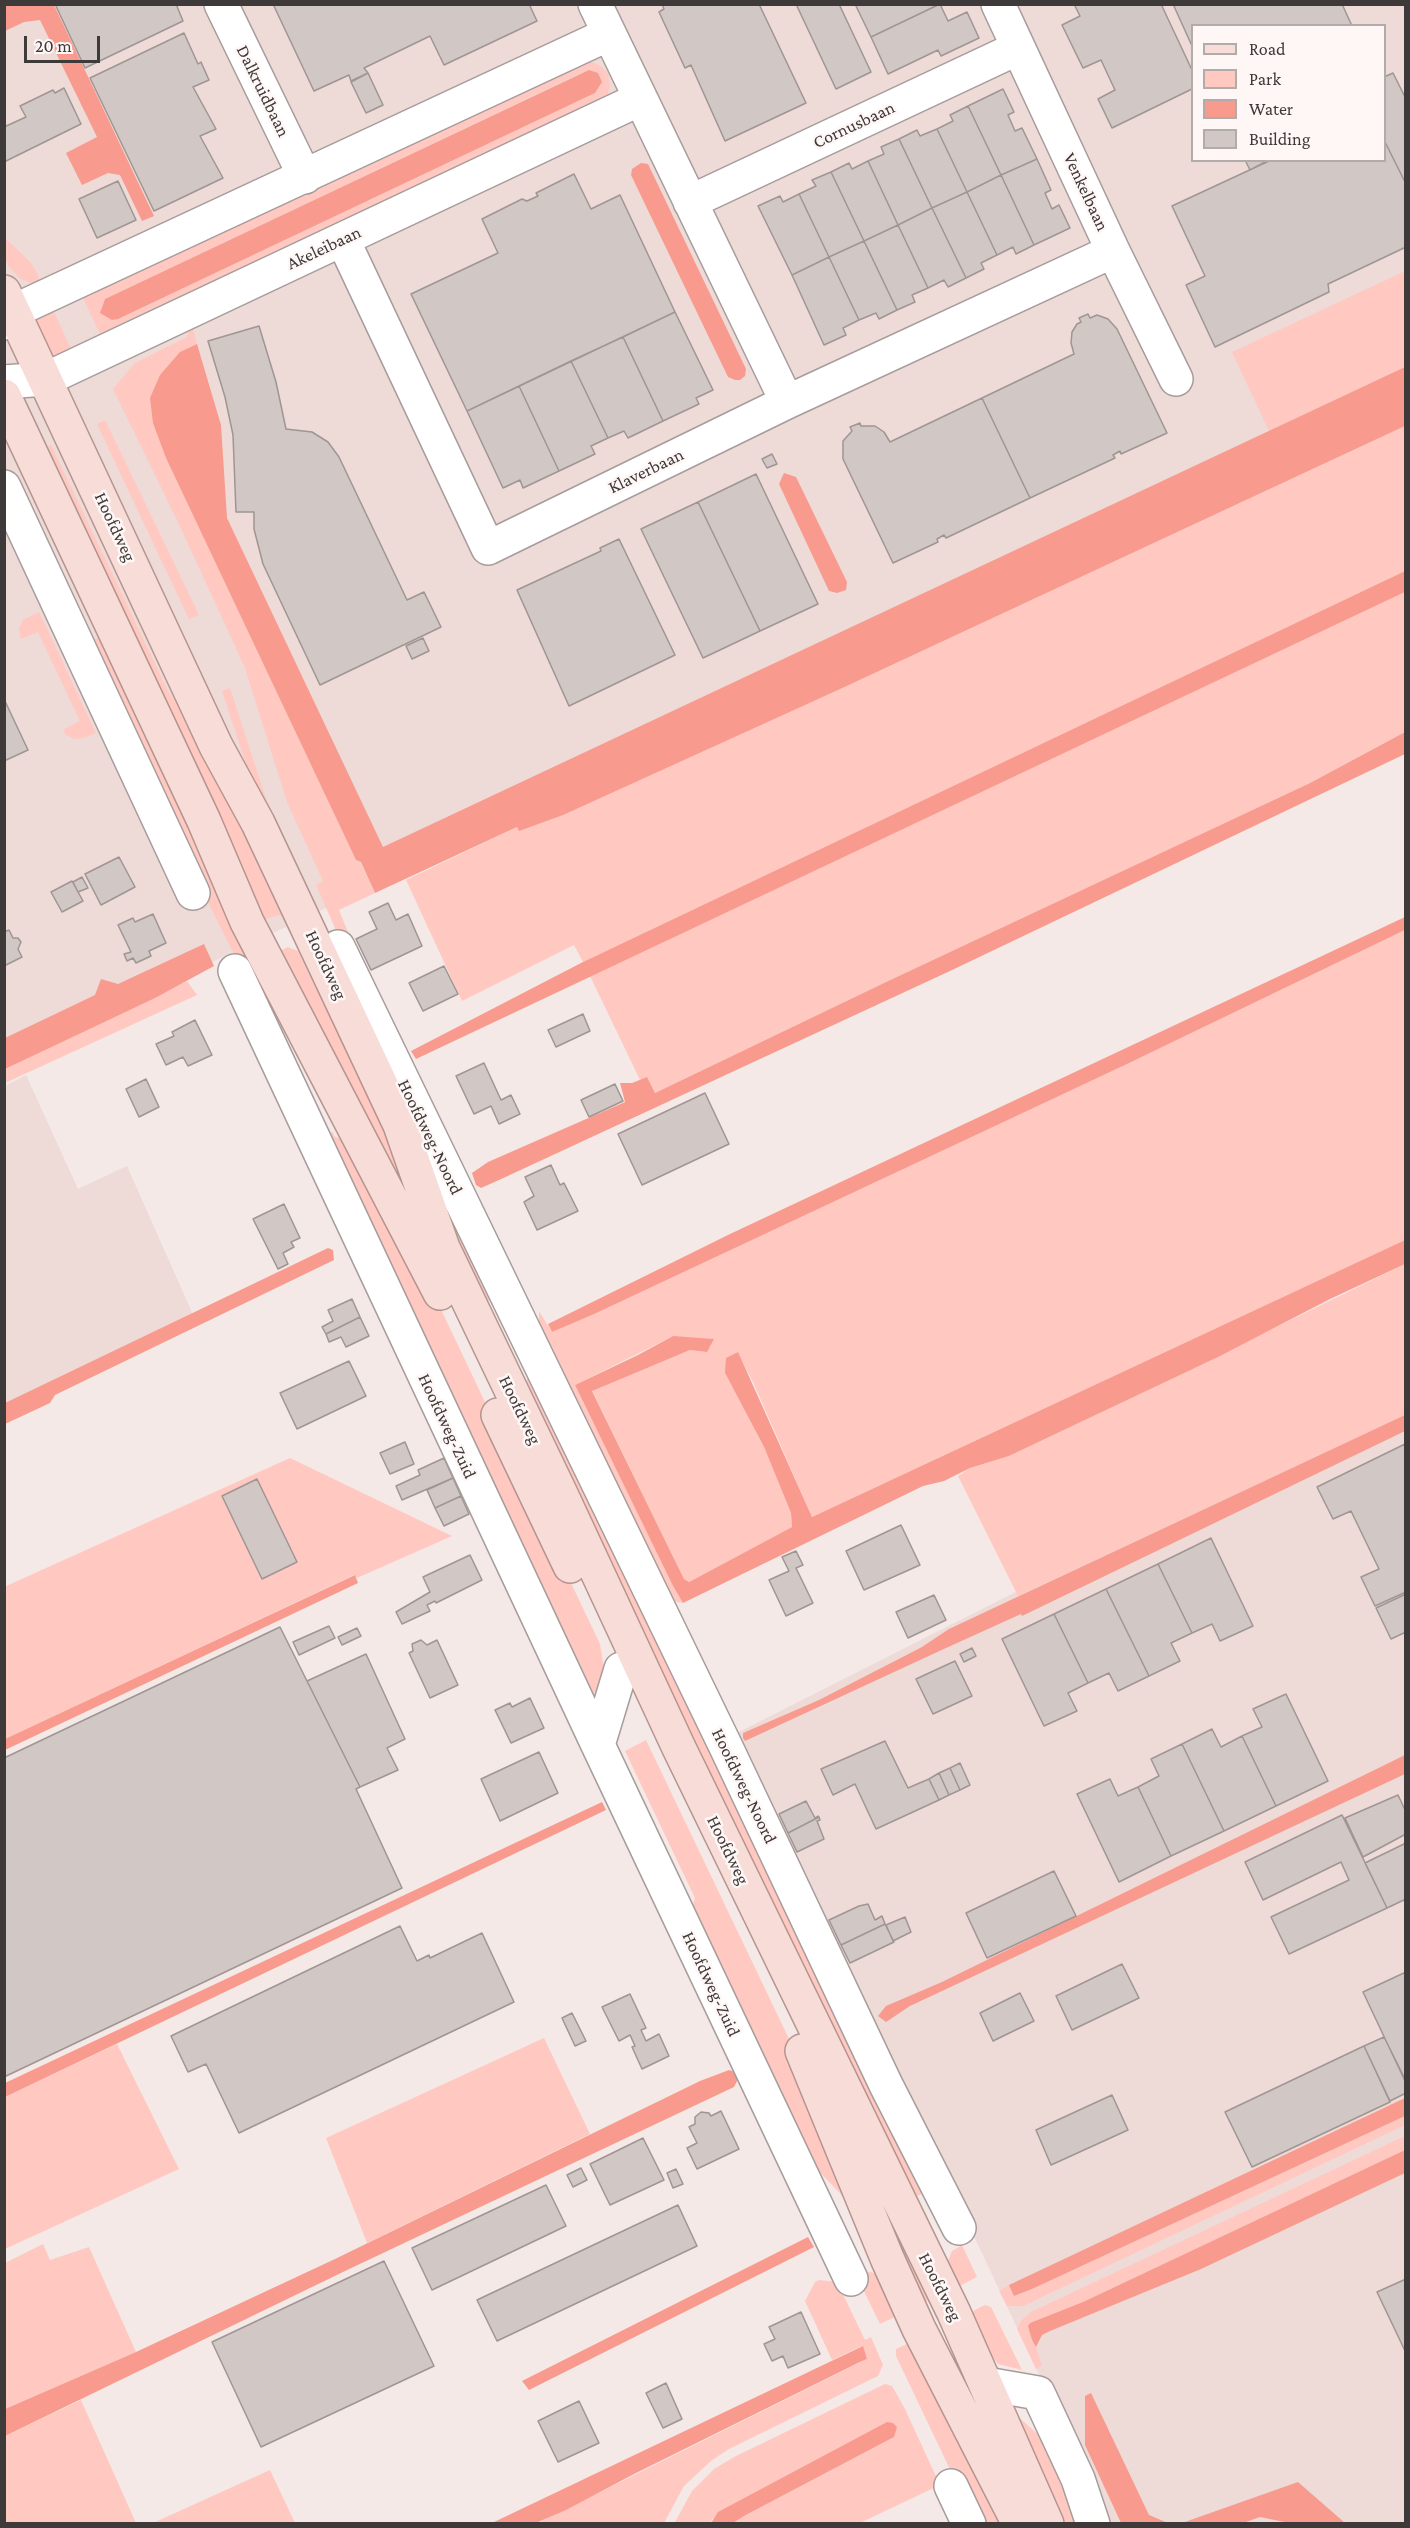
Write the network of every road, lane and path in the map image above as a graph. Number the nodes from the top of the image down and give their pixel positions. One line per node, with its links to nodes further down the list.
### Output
1 (221, 4): 7 (street, Dalkruidbaan)
2 (595, 4): 4 (street)
3 (998, 4): 5 (street, Venkelbaan)
4 (609, 34): 6 (street); 7 (street)
5 (1018, 48): 8 (street, Cornusbaan); 10 (street, Venkelbaan)
6 (640, 99): 8 (street); 9 (street, Akeleibaan)
7 (305, 177): 11 (street)
8 (690, 202): 16 (street)
9 (343, 240): 12 (street, Akeleibaan); 16 (street, Klaverbaan)
10 (1113, 251): 13 (street, Venkelbaan); 16 (street, Klaverbaan)
11 (8, 309): 12 (main road, Hoofdweg)
12 (46, 379): 14 (street, Akeleibaan); 20 (main road, Hoofdweg)
13 (1176, 379)
14 (4, 382)
15 (4, 396): 19 (main road, Hoofdweg)
16 (787, 402)
17 (4, 487): 18 (street)
18 (193, 893)
19 (264, 952): 20 (main road); 22 (main road, Hoofdweg)
20 (332, 957): 25 (main road, Hoofdweg); 26 (street, Hoofdweg-Noord)
21 (235, 971): 23 (street, Hoofdweg-Zuid)
22 (319, 1060): 23 (street); 24 (main road, Hoofdweg)
23 (298, 1106): 24 (street); 29 (street, Hoofdweg-Zuid)
24 (352, 1121): 28 (main road, Hoofdweg)
25 (480, 1323): 26 (street); 27 (main road, Hoofdweg)
26 (526, 1336): 27 (street); 32 (street, Hoofdweg-Noord)
27 (508, 1386): 30 (main road, Hoofdweg)
28 (621, 1669): 29 (street); 33 (main road, Hoofdweg)
29 (598, 1744): 31 (street, Hoofdweg-Zuid)
30 (899, 2204): 32 (street); 34 (main road, Hoofdweg)
31 (825, 2223): 33 (street); 35 (street, Hoofdweg-Zuid)
32 (959, 2228): 34 (street)
33 (887, 2258): 39 (main road, Hoofdweg)
34 (932, 2272): 36 (main road, Hoofdweg)
35 (851, 2279)
36 (986, 2384): 40 (main road, Hoofdweg); 41 (street)
37 (951, 2486): 38 (street)
38 (969, 2523)
39 (1019, 2523)
40 (1047, 2523)
41 (1093, 2523)

